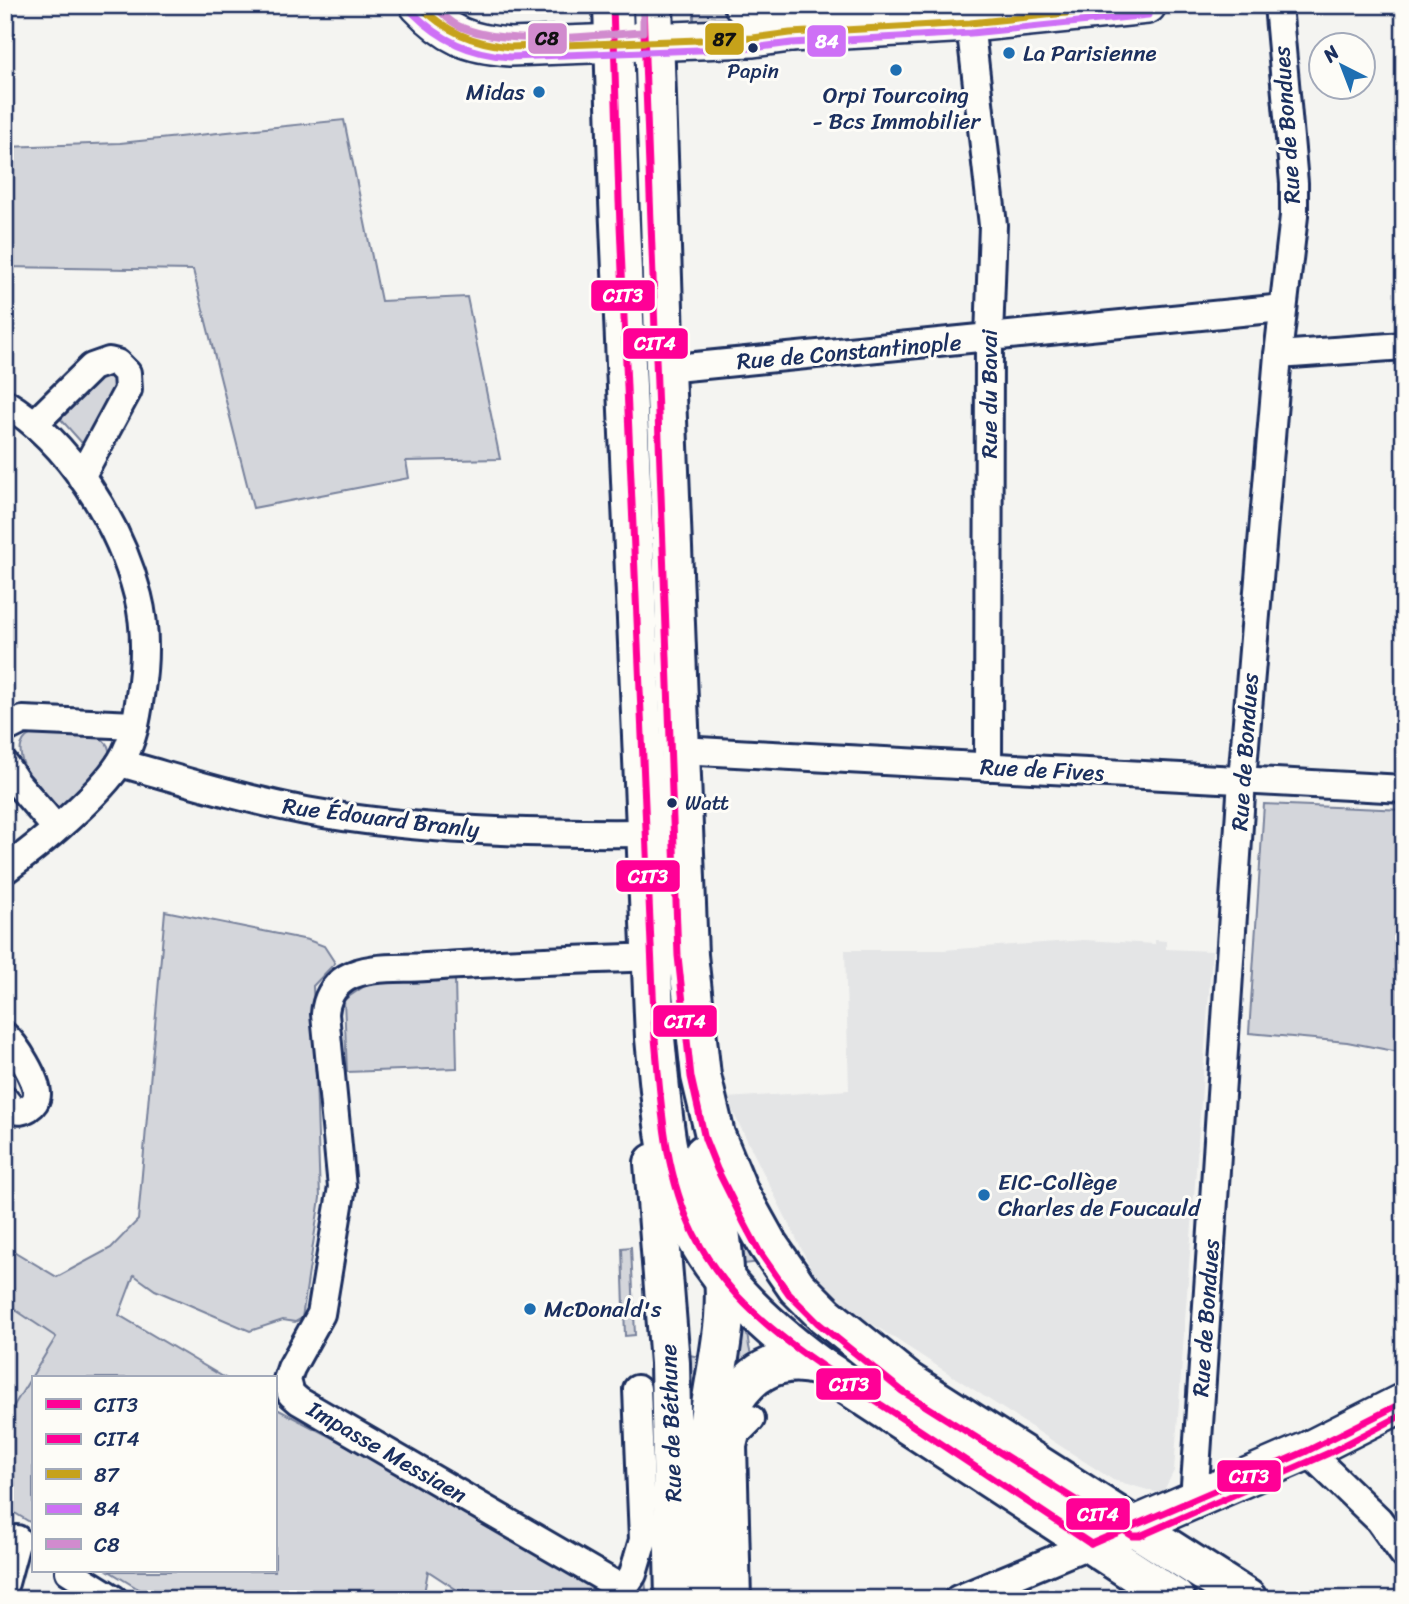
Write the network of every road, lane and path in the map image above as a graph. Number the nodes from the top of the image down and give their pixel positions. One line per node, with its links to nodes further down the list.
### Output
1 (419, 5): 9 (main road)
2 (613, 5): 9 (main road)
3 (743, 5): 8 (main road)
4 (1278, 5): 10 (street, Rue de Bondues)
5 (1139, 6): 6 (main road)
6 (991, 16): 8 (main road); 11 (street, Rue du Bavai)
7 (654, 24): 8 (main road); 9 (main road); 14 (main road)
8 (790, 33)
9 (614, 44): 27 (main road)
10 (1283, 308): 11 (street, Rue de Constantinople); 13 (street, Rue de Bondues)
11 (989, 338): 14 (street, Rue de Constantinople); 23 (street, Rue du Bavai)
12 (1404, 346): 13 (street)
13 (1278, 355): 24 (street, Rue de Bondues)
14 (664, 369): 20 (main road)
15 (5, 403): 16 (street)
16 (35, 423): 17 (street); 17 (street)
17 (81, 477): 18 (street)
18 (135, 725): 19 (street); 21 (street)
19 (5, 729)
20 (680, 750): 23 (street, Rue de Fives); 29 (main road)
21 (120, 763): 26 (street); 27 (street, Rue Édouard Branly)
22 (5, 765): 26 (street)
23 (988, 767): 24 (street, Rue de Fives)
24 (1242, 780): 25 (street, Rue de Fives); 41 (street, Rue de Bondues)
25 (1404, 789)
26 (56, 828): 28 (street)
27 (648, 833): 29 (main road)
28 (5, 870)
29 (670, 956): 31 (main road); 33 (main road, Rue de Béthune); 36 (main road); 37 (street, Impasse Messiaen)
30 (5, 1035): 32 (street)
31 (655, 1038): 33 (main road); 34 (main road, Rue de Béthune)
32 (5, 1100)
33 (731, 1294): 34 (main road); 35 (main road); 36 (main road); 42 (main road, Rue de Béthune)
34 (670, 1363): 51 (main road, Rue de Béthune)
35 (819, 1366): 42 (main road, Rue de Béthune); 45 (main road)
36 (908, 1382): 43 (main road)
37 (637, 1389)
38 (1404, 1402): 40 (main road)
39 (751, 1419): 53 (street)
40 (1307, 1451): 41 (main road); 46 (street)
41 (1194, 1500): 43 (main road)
42 (705, 1504): 52 (main road, Rue de Béthune)
43 (1136, 1526): 45 (main road); 55 (main road)
44 (18, 1539): 48 (street)
45 (1091, 1544): 49 (main road); 54 (street)
46 (1404, 1555)
47 (71, 1572): 50 (street)
48 (5, 1583)
49 (1171, 1597)
50 (114, 1599)
51 (675, 1599)
52 (707, 1599)
53 (737, 1599)
54 (958, 1599)
55 (1247, 1599)

